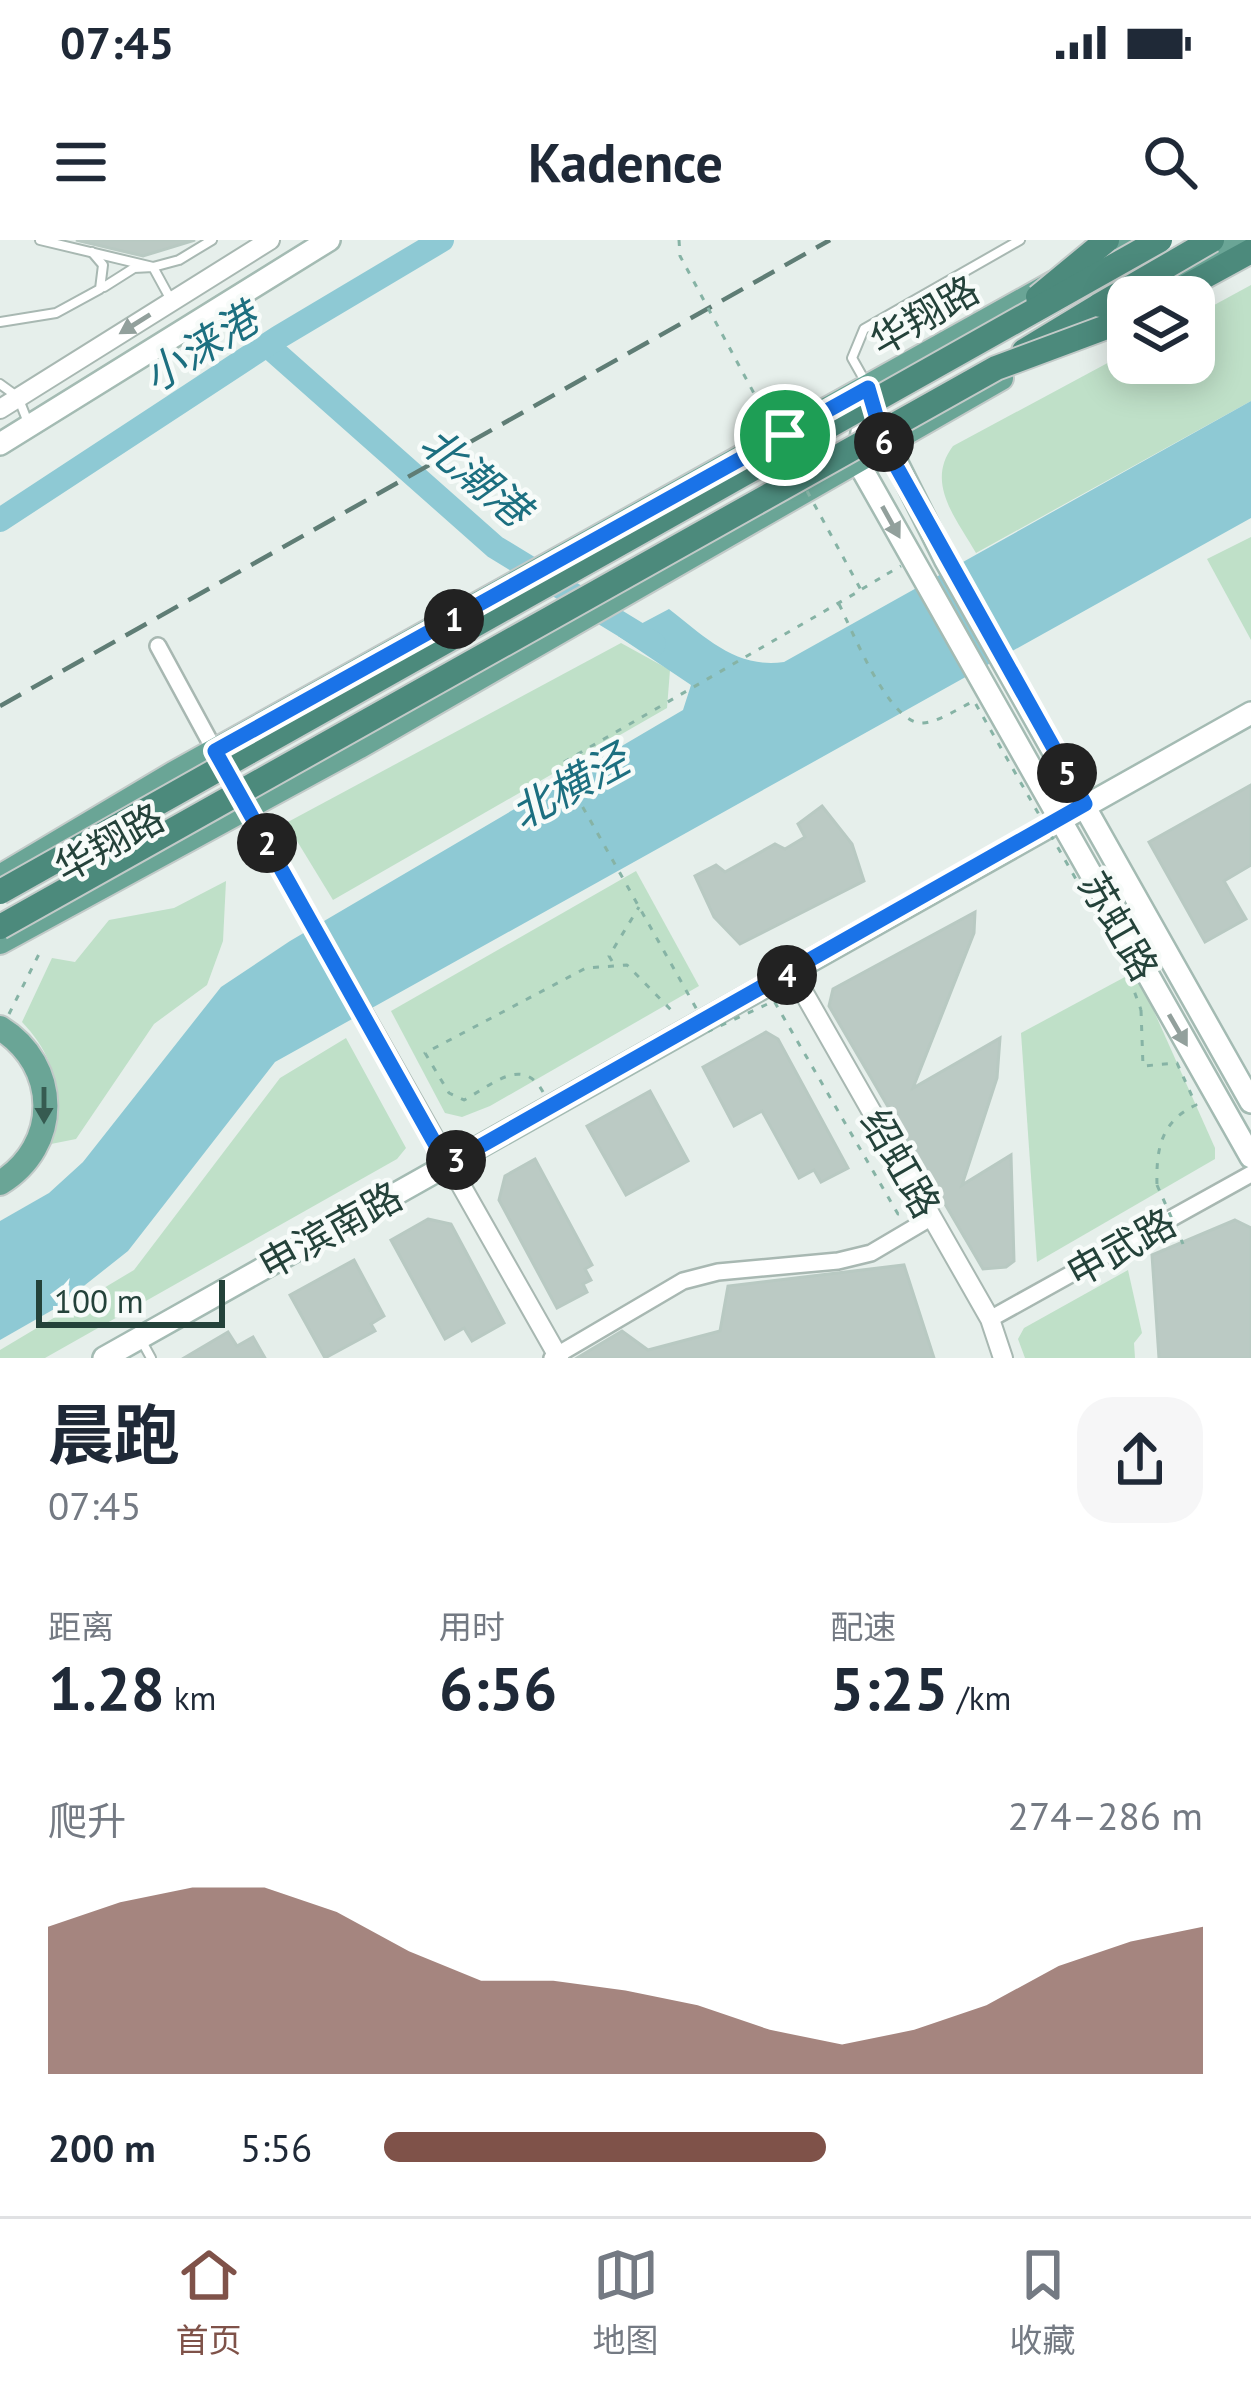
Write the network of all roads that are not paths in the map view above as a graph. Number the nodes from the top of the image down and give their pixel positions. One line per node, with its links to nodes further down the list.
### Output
1 (40, 240): 12 (lane)
2 (212, 240): 13 (lane)
3 (270, 240): 17 (street)
4 (329, 240): 27 (main road)
5 (1020, 240): 24 (lane)
6 (1108, 240): 21 (highway, bridge)
7 (1130, 240): 24 (main road, 华翔路)
8 (1160, 240): 21 (highway, bridge)
9 (1211, 240): 22 (highway, bridge)
10 (1241, 240): 14 (main road)
11 (1251, 251): 15 (highway)
12 (92, 252): 13 (lane); 16 (lane)
13 (153, 267): 16 (lane); 17 (lane)
14 (1179, 276)
15 (1205, 276)
16 (100, 289): 19 (lane)
17 (172, 302): 25 (street, one-way to 25)
18 (1107, 317): 29 (main road, 华翔路)
19 (0, 322)
20 (1107, 327): 22 (highway, bridge)
21 (985, 341): 38 (highway, bridge)
22 (997, 368): 39 (highway, bridge)
23 (0, 384): 25 (lane)
24 (868, 388): 29 (main road, 苏虹路); 30 (main road); 33 (main road, 华翔路)
25 (18, 398): 26 (street); 27 (lane)
26 (0, 409)
27 (29, 426): 28 (main road)
28 (0, 444)
29 (885, 446): 30 (main road, 华翔路); 34 (main road, 苏虹路)
30 (858, 462): 35 (main road, 华翔路); 36 (main road, 苏虹路, one-way to 36)
31 (158, 646): 33 (street)
32 (1251, 712): 34 (main road, 申滨南路)
33 (215, 751): 35 (street); 37 (main road, 华翔路)
34 (1085, 804): 36 (main road, 申滨南路); 43 (main road, 苏虹路)
35 (248, 808): 40 (main road, 华翔路); 45 (street)
36 (1058, 819): 41 (main road, 申滨南路); 44 (main road, 苏虹路, one-way to 44)
37 (0, 877)
38 (0, 892)
39 (0, 927)
40 (0, 942)
41 (792, 972): 45 (main road, 申滨南路); 48 (street, 绍虹路)
42 (0, 1026): 47 (main road, one-way to 47)
43 (1251, 1102)
44 (1251, 1157)
45 (447, 1165): 50 (main road, 申滨南路); 51 (street)
46 (1251, 1174): 49 (street, 申武路)
47 (0, 1183)
48 (935, 1209): 49 (street, 绍虹路); 51 (street)
49 (990, 1319): 54 (street, 绍虹路)
50 (139, 1338): 52 (main road, 申滨南路); 53 (lane)
51 (556, 1357)
52 (104, 1358)
53 (151, 1358)
54 (1003, 1358)

